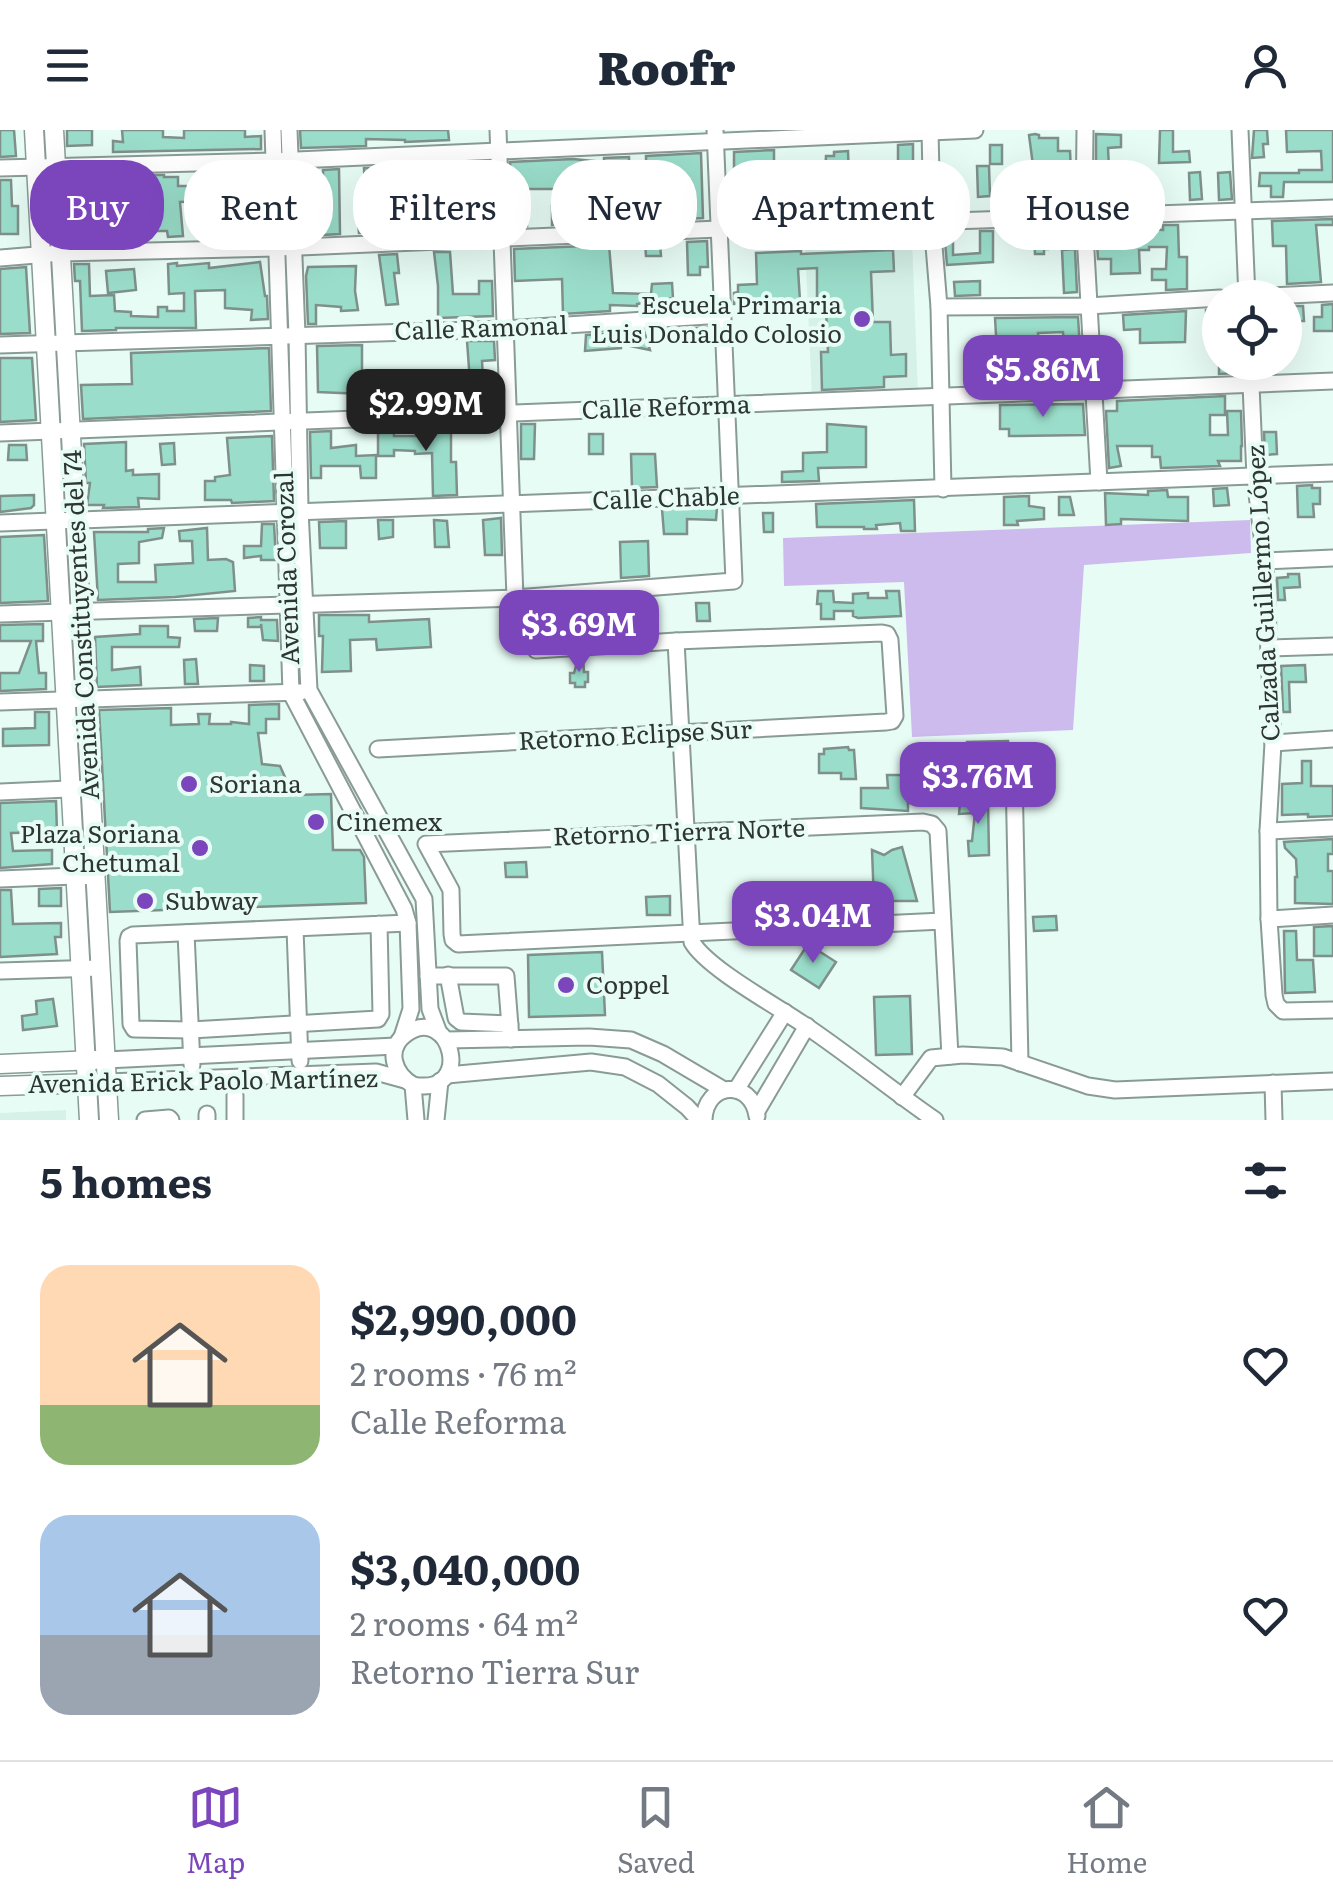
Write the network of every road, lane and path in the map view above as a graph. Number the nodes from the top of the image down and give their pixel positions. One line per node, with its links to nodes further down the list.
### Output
1 (34, 130): 12 (main road, Avenida Constituyentes del 74)
2 (54, 130): 13 (main road, Avenida Constituyentes del 74)
3 (273, 130): 14 (street, Avenida Corozal)
4 (290, 130): 14 (street, Avenida Corozal)
5 (498, 130): 11 (street)
6 (975, 130): 9 (street)
7 (1085, 130): 17 (street)
8 (1240, 130): 22 (street)
9 (930, 131): 10 (street); 16 (street)
10 (715, 136): 11 (street); 20 (street)
11 (498, 150): 14 (street); 15 (street)
12 (36, 160)
13 (56, 160)
14 (282, 160)
15 (498, 160)
16 (931, 160)
17 (1085, 160)
18 (30, 167): 19 (street)
19 (0, 168)
20 (717, 182)
21 (1333, 208): 22 (street)
22 (1244, 212): 23 (street); 38 (street)
23 (1165, 214)
24 (717, 229): 25 (street)
25 (531, 237)
26 (41, 250): 36 (main road, Avenida Constituyentes del 74)
27 (61, 250): 35 (main road, Avenida Constituyentes del 74)
28 (205, 250): 35 (street)
29 (277, 250): 46 (street, Avenida Corozal)
30 (294, 250): 46 (street, Avenida Corozal)
31 (502, 250): 45 (street)
32 (720, 250): 44 (street)
33 (934, 250): 43 (street)
34 (1086, 250): 42 (street)
35 (61, 254): 36 (street); 48 (main road, Avenida Constituyentes del 74)
36 (41, 256): 37 (street); 47 (main road, Avenida Constituyentes del 74)
37 (0, 258)
38 (1246, 280)
39 (1333, 293): 40 (street)
40 (1302, 294)
41 (1202, 299): 42 (street)
42 (1088, 306): 43 (street); 53 (street)
43 (938, 307): 54 (street)
44 (722, 315): 45 (street, Calle Ramonal); 55 (street)
45 (505, 328): 46 (street, Calle Ramonal); 56 (street)
46 (289, 336): 48 (street, Calle Ramonal); 57 (street, Avenida Corozal)
47 (46, 343): 48 (street, Calle Ramonal); 49 (street, Calle Ramonal); 59 (main road, Avenida Constituyentes del 74)
48 (66, 343): 58 (main road, Avenida Constituyentes del 74)
49 (0, 345)
50 (1250, 380): 52 (street, Calzada Guillermo López)
51 (1333, 381): 52 (street, Calle Reforma)
52 (1250, 384): 53 (street, Calle Reforma); 62 (street, Calzada Guillermo López)
53 (1094, 390): 54 (street, Calle Reforma); 63 (street)
54 (940, 396): 55 (street, Calle Reforma); 64 (street)
55 (727, 404): 56 (street, Calle Reforma); 65 (street)
56 (508, 413): 57 (street, Calle Reforma); 66 (street)
57 (290, 422): 58 (street, Calle Reforma); 67 (street, Avenida Corozal)
58 (70, 430): 59 (street, Calle Reforma); 69 (main road, Avenida Constituyentes del 74)
59 (50, 431): 60 (street, Calle Reforma); 68 (main road, Avenida Constituyentes del 74)
60 (0, 434)
61 (1333, 473): 62 (street, Calle Chable)
62 (1255, 477): 63 (street, Calle Chable); 72 (street, Calzada Guillermo López)
63 (1099, 482): 64 (street, Calle Chable)
64 (942, 488): 65 (street, Calle Chable)
65 (732, 495): 66 (street, Calle Chable); 73 (street)
66 (511, 503): 67 (street, Calle Chable); 73 (street)
67 (292, 511): 69 (street, Calle Chable); 74 (street, Avenida Corozal); 75 (street, Avenida Corozal)
68 (56, 520): 69 (street, Calle Chable); 70 (street, Calle Chable); 76 (main road, Avenida Constituyentes del 74)
69 (76, 520): 77 (main road, Avenida Constituyentes del 74)
70 (0, 523)
71 (1333, 558): 72 (street)
72 (1265, 561): 81 (street, Calzada Guillermo López)
73 (514, 598): 74 (street)
74 (306, 603): 75 (street); 83 (street, Avenida Corozal)
75 (287, 604): 77 (street); 84 (street, Avenida Corozal)
76 (61, 612): 77 (street); 78 (street); 86 (main road, Avenida Constituyentes del 74)
77 (81, 612): 85 (main road, Avenida Constituyentes del 74)
78 (0, 614)
79 (676, 641): 82 (street); 88 (street); 88 (street, Retorno Eclipse Sur)
80 (1333, 646): 81 (street)
81 (1268, 648): 90 (street, Calzada Guillermo López)
82 (536, 650)
83 (309, 690): 84 (street); 114 (street, Avenida Corozal)
84 (291, 693): 85 (street); 105 (street, Avenida Corozal)
85 (86, 700): 86 (street); 93 (main road, Avenida Constituyentes del 74)
86 (66, 701): 87 (street); 94 (main road, Avenida Constituyentes del 74)
87 (0, 702)
88 (681, 732): 91 (street, Retorno Eclipse Sur); 98 (street)
89 (1333, 739): 90 (street)
90 (1273, 743): 97 (street, Calzada Guillermo López)
91 (378, 749)
92 (1014, 774): 128 (street)
93 (90, 788): 94 (street); 100 (main road, Avenida Constituyentes del 74)
94 (70, 789): 95 (street); 99 (main road, Avenida Constituyentes del 74)
95 (0, 792)
96 (1333, 828): 97 (street)
97 (1268, 831): 103 (street, Calzada Guillermo López)
98 (686, 832): 104 (street, Retorno Tierra Norte); 108 (street); 108 (street, Retorno Tierra Norte)
99 (75, 876): 100 (street); 101 (street); 111 (main road, Avenida Constituyentes del 74)
100 (96, 877): 110 (main road, Avenida Constituyentes del 74)
101 (0, 879)
102 (1333, 915): 103 (street)
103 (1269, 918): 115 (street, Calzada Guillermo López)
104 (942, 921): 108 (street); 125 (street)
105 (408, 923): 106 (street); 122 (street, Avenida Corozal)
106 (379, 924): 107 (street); 117 (street)
107 (295, 930): 109 (street); 117 (street)
108 (691, 931): 116 (street)
109 (186, 933): 119 (street); 119 (street)
110 (100, 968): 111 (street); 127 (main road, Avenida Constituyentes del 74)
111 (80, 969): 112 (street); 126 (main road, Avenida Constituyentes del 74)
112 (0, 970)
113 (448, 975): 114 (street); 120 (street); 120 (street)
114 (428, 976): 121 (street, Avenida Corozal)
115 (1333, 1010)
116 (785, 1012): 118 (street); 140 (street)
117 (299, 1025): 119 (street); 123 (street)
118 (807, 1026): 141 (street); 142 (street)
119 (190, 1030): 124 (street)
120 (511, 1032): 121 (street); 140 (street)
121 (443, 1037): 122 (street); 131 (street)
122 (399, 1041): 123 (street, Avenida Erick Paolo Martínez); 136 (street)
123 (300, 1051): 124 (street, Avenida Erick Paolo Martínez); 130 (street)
124 (192, 1056): 127 (street, Avenida Erick Paolo Martínez); 132 (street)
125 (950, 1056): 128 (street); 141 (street)
126 (86, 1060): 127 (main road, Avenida Erick Paolo Martínez); 129 (main road, Avenida Erick Paolo Martínez); 135 (main road, Avenida Constituyentes del 74)
127 (106, 1060): 134 (main road, Avenida Constituyentes del 74)
128 (1020, 1063): 137 (street)
129 (0, 1064)
130 (300, 1075): 136 (street, Avenida Erick Paolo Martínez); 139 (street, Avenida Erick Paolo Martínez)
131 (443, 1078): 136 (street); 149 (street); 150 (street)
132 (191, 1079): 134 (street, Avenida Erick Paolo Martínez); 139 (street, Avenida Erick Paolo Martínez)
133 (1333, 1081): 137 (street)
134 (107, 1082): 135 (main road, Avenida Erick Paolo Martínez); 144 (main road, Avenida Constituyentes del 74)
135 (87, 1083): 138 (main road, Avenida Erick Paolo Martínez); 143 (main road, Avenida Constituyentes del 74)
136 (409, 1083): 148 (street)
137 (1273, 1083): 152 (street)
138 (0, 1086)
139 (235, 1086): 147 (street)
140 (730, 1090): 142 (street); 150 (street)
141 (902, 1097): 151 (street)
142 (757, 1115)
143 (89, 1120)
144 (109, 1120)
145 (145, 1120): 146 (street)
146 (171, 1120)
147 (235, 1120)
148 (416, 1120)
149 (436, 1120)
150 (701, 1120)
151 (935, 1120)
152 (1274, 1120)

